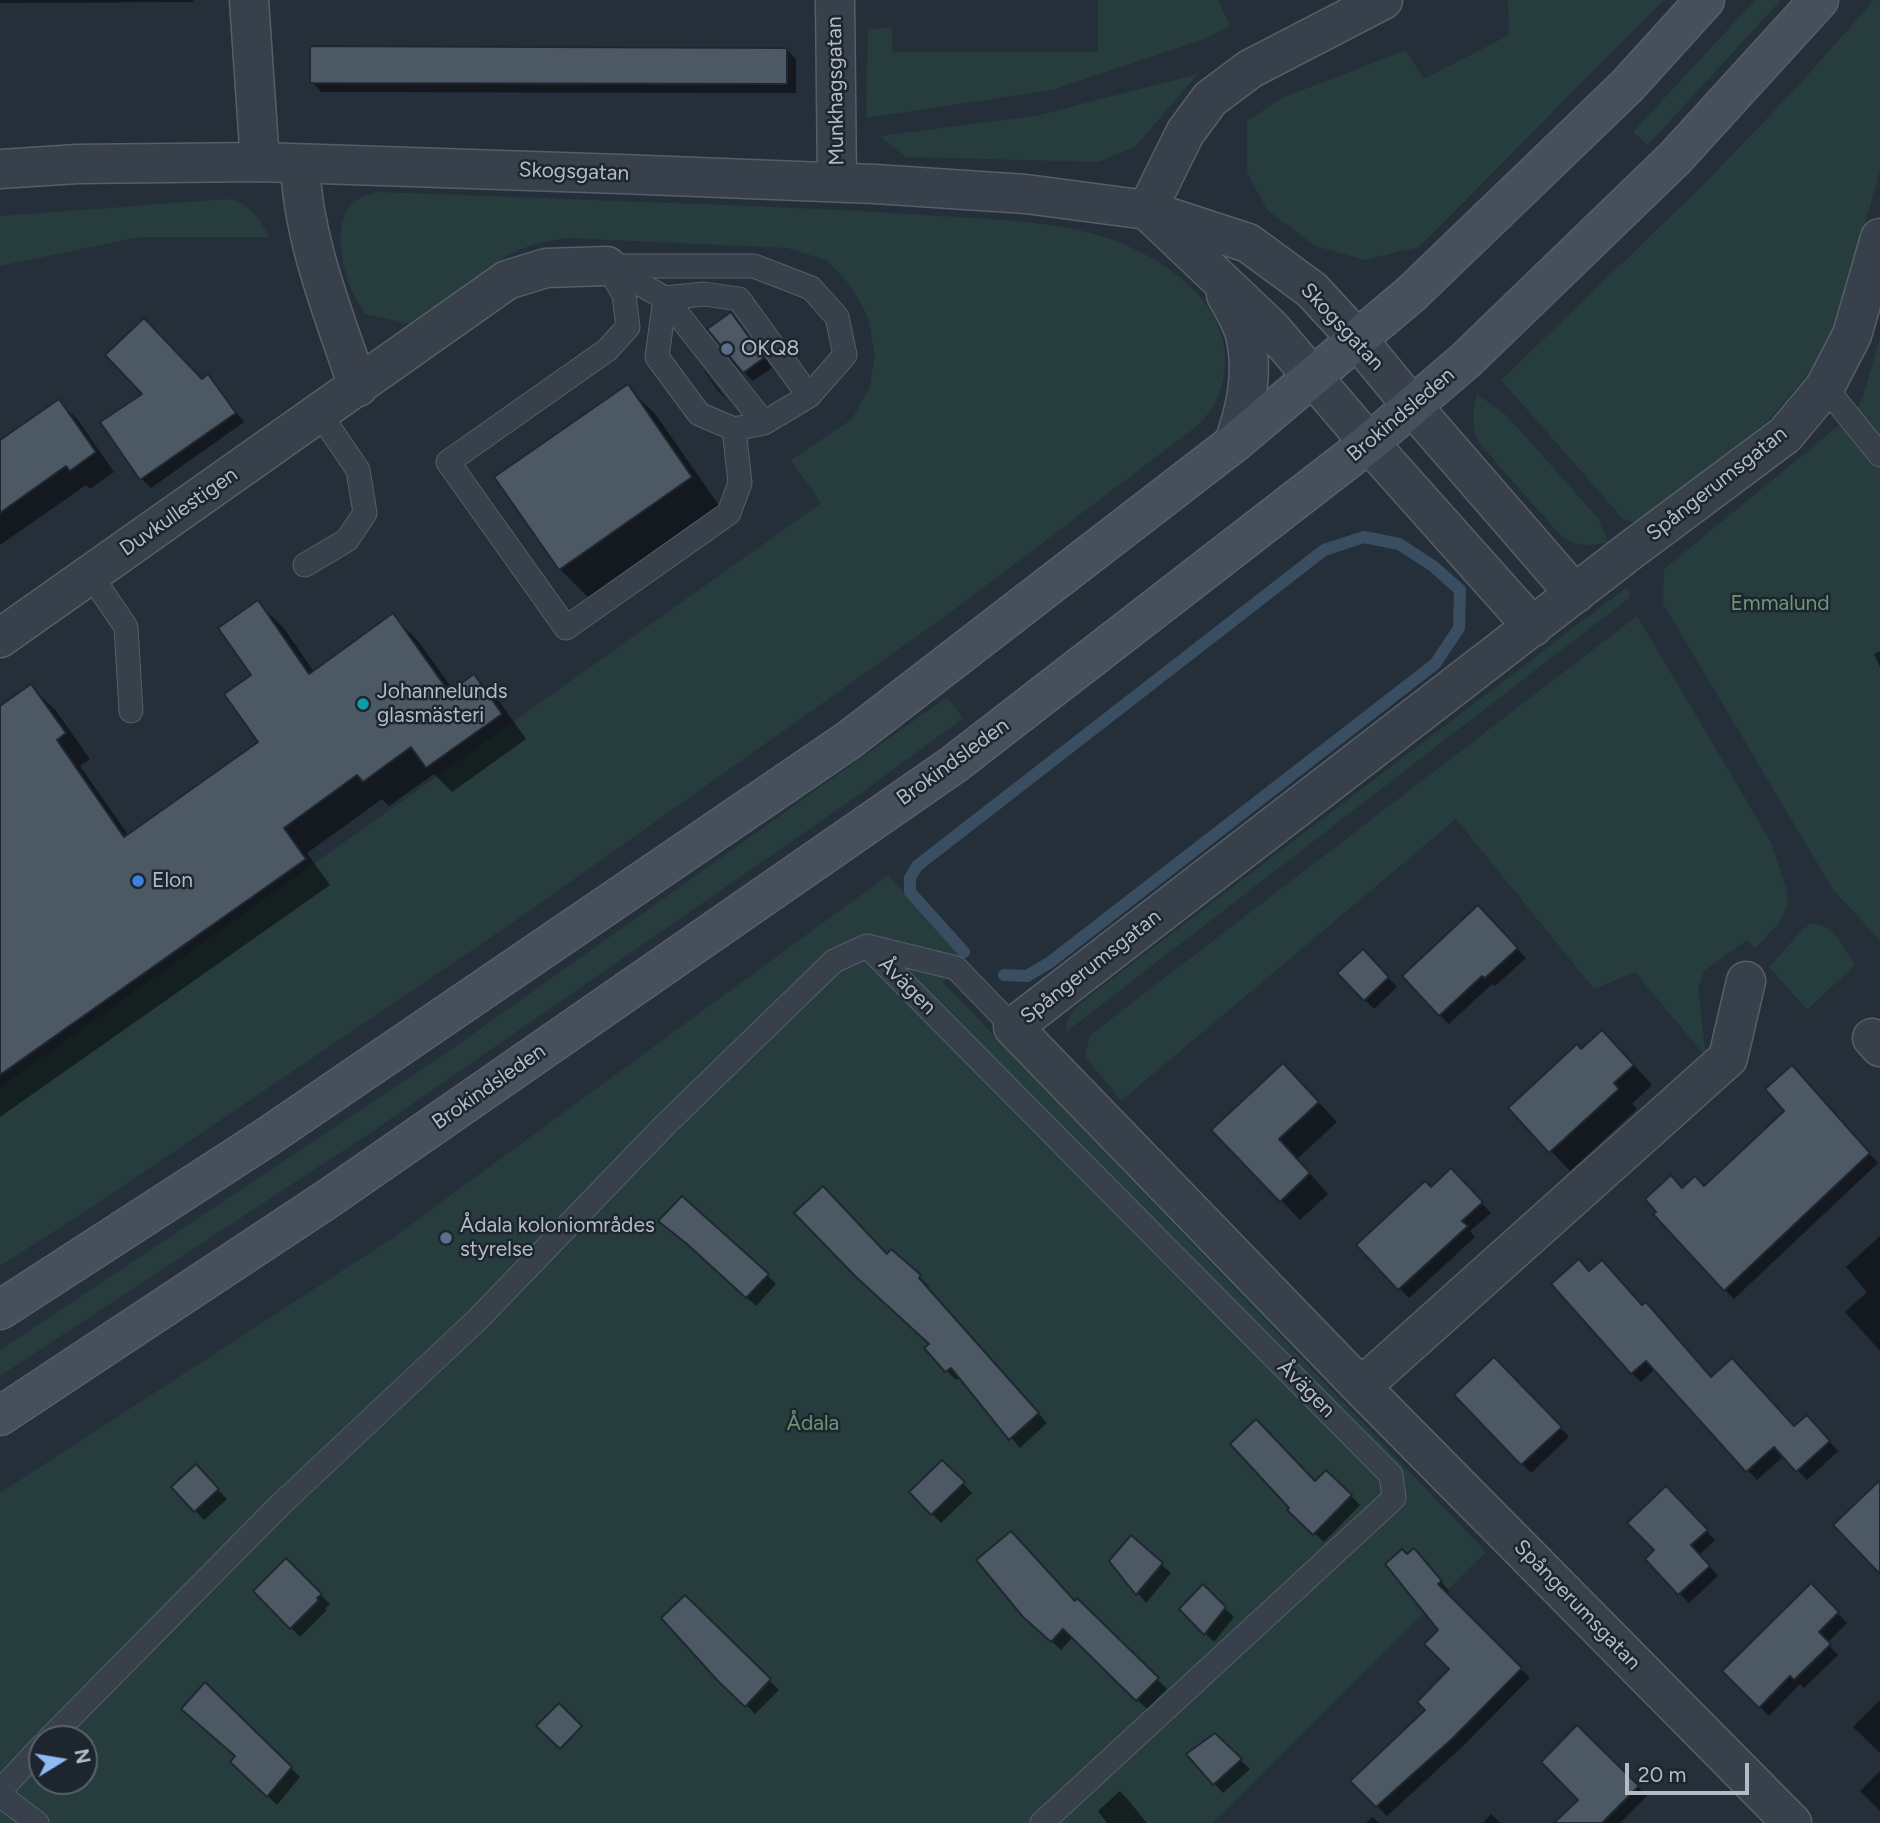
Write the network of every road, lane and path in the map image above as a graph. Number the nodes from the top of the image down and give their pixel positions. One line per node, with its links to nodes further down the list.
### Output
1 (249, 0): 6 (street)
2 (835, 0): 9 (street, Munkhagsgatan)
3 (1383, 0): 10 (street)
4 (1705, 0): 15 (main road)
5 (1819, 0): 20 (main road, Brokindsleden)
6 (260, 162): 7 (street, Skogsgatan); 8 (street, Skogsgatan)
7 (300, 164): 9 (street, Skogsgatan); 17 (street)
8 (0, 169)
9 (837, 182): 10 (street, Skogsgatan)
10 (1147, 210): 13 (street); 15 (street, Skogsgatan)
11 (1880, 238): 18 (street, Spångerumsgatan)
12 (607, 266): 14 (lane); 17 (street, Duvkullestigen); 19 (lane); 23 (lane)
13 (1219, 281): 16 (street); 24 (street)
14 (665, 298): 19 (lane); 22 (lane); 23 (lane)
15 (1358, 340): 16 (main road); 20 (street, Skogsgatan)
16 (1313, 377): 24 (main road); 25 (street)
17 (358, 387): 21 (street, Duvkullestigen)
18 (1825, 387): 26 (lane); 29 (street, Spångerumsgatan)
19 (810, 396): 22 (lane)
20 (1413, 407): 25 (main road, Brokindsleden); 29 (street)
21 (320, 414): 27 (lane); 28 (street, Duvkullestigen)
22 (764, 423): 23 (lane)
23 (734, 429)
24 (1234, 443): 36 (main road)
25 (1369, 443): 30 (street); 38 (main road, Brokindsleden)
26 (1880, 455)
27 (305, 565)
28 (90, 574): 31 (street, Duvkullestigen); 32 (lane)
29 (1575, 594): 30 (street, Spångerumsgatan)
30 (1533, 627): 35 (street, Spångerumsgatan)
31 (0, 638)
32 (131, 712)
33 (867, 946): 35 (lane); 39 (lane); 43 (lane, Åvägen)
34 (1746, 981): 37 (street)
35 (1013, 1027): 37 (street, Spångerumsgatan)
36 (0, 1310)
37 (1361, 1387): 44 (street, Spångerumsgatan)
38 (0, 1416)
39 (63, 1725)
40 (28, 1762): 41 (lane)
41 (0, 1793): 42 (lane)
42 (37, 1823)
43 (1042, 1823)
44 (1792, 1823)

